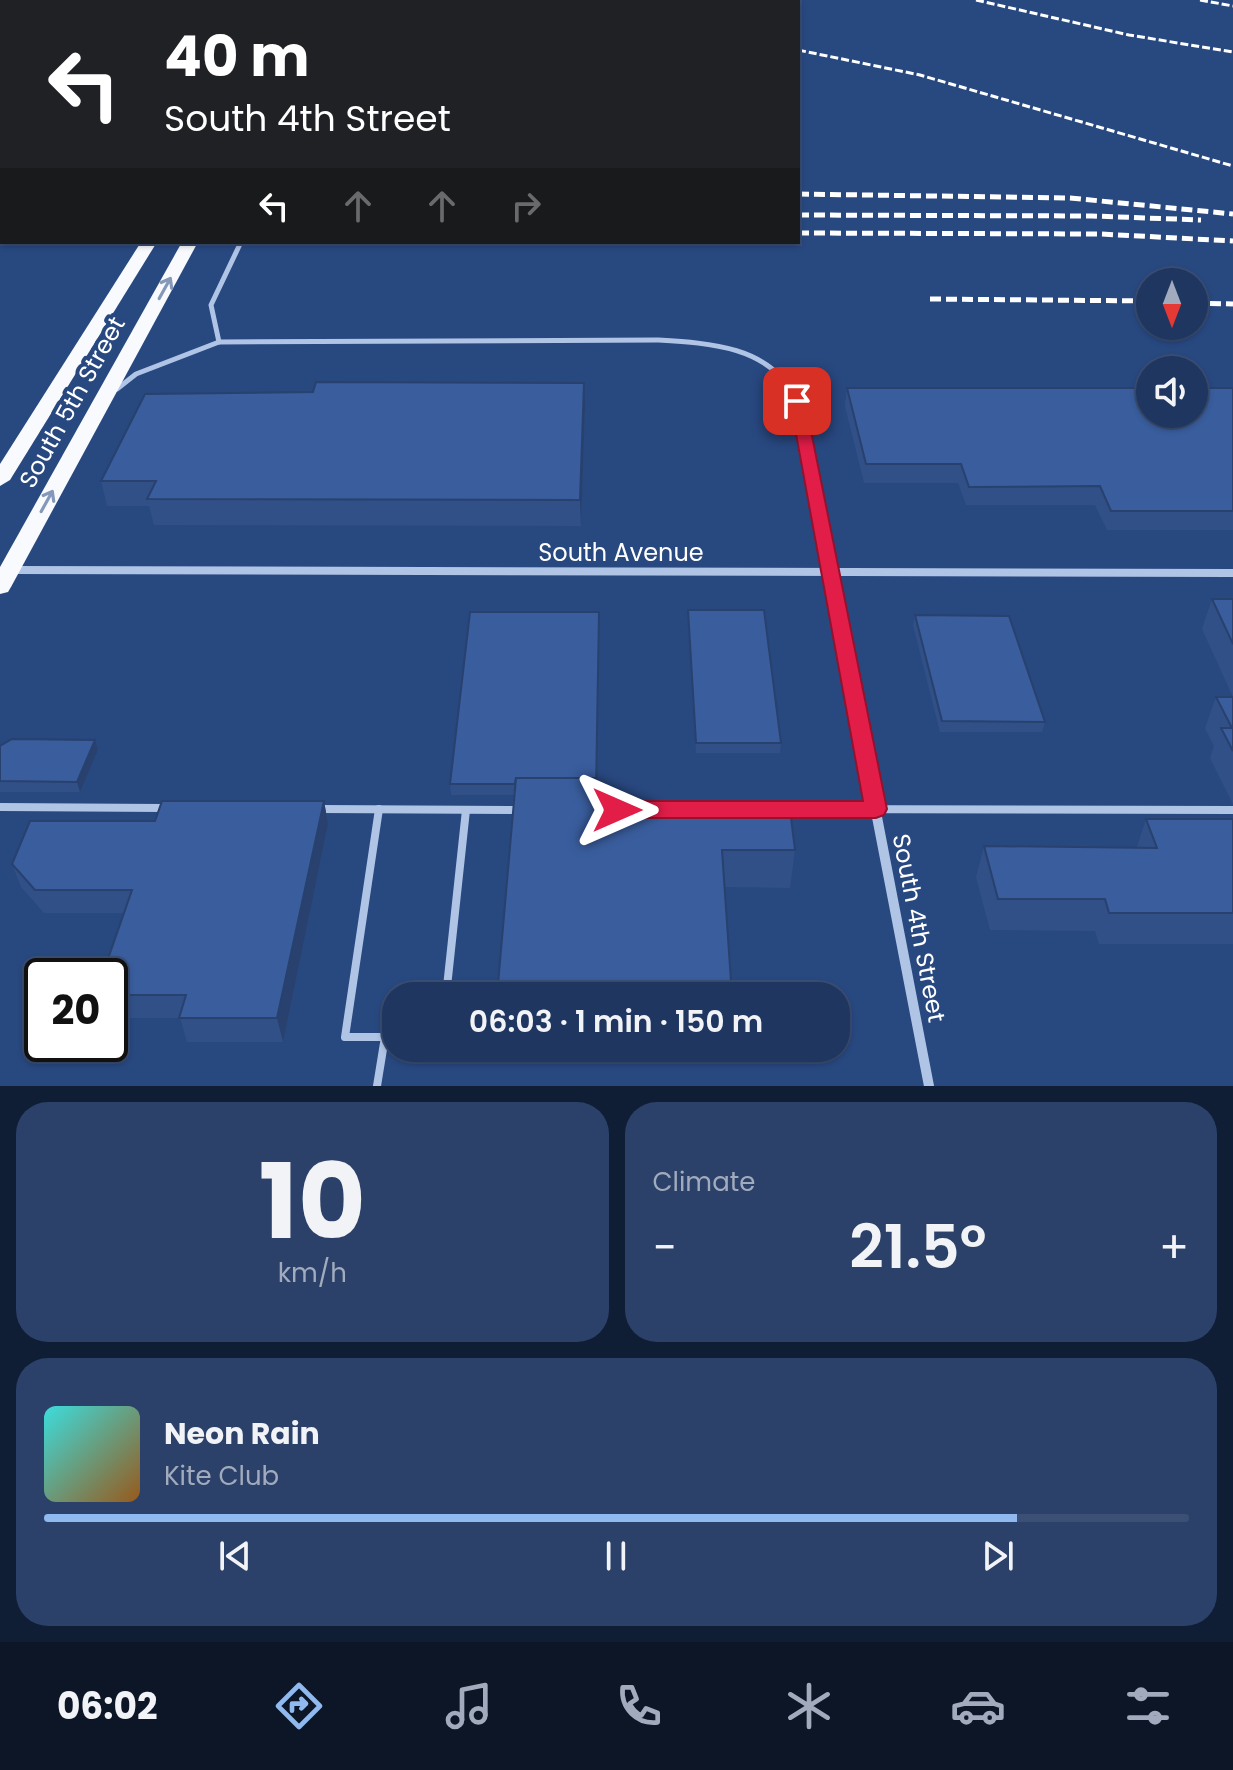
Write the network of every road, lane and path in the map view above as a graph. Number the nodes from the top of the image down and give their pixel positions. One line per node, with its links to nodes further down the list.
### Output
1 (148, 244): 7 (highway, South 5th Street)
2 (189, 244): 6 (highway, South 5th Street, one-way to 2)
3 (240, 244): 4 (lane)
4 (219, 342): 5 (lane); 6 (lane)
5 (797, 401): 8 (street, South 4th Street)
6 (97, 408): 10 (highway, South 5th Street, one-way to 6)
7 (0, 480)
8 (830, 572): 9 (street, South Avenue); 10 (street, South Avenue); 16 (street, South 4th Street)
9 (1233, 573)
10 (5, 578)
11 (0, 807): 12 (lane)
12 (174, 808)
13 (316, 809): 14 (lane)
14 (379, 809): 17 (lane); 21 (lane)
15 (767, 809): 16 (lane)
16 (876, 809): 19 (lane); 24 (street, South 4th Street)
17 (466, 810): 18 (lane); 20 (lane)
18 (529, 810)
19 (1233, 810)
20 (448, 982)
21 (382, 1038)
22 (384, 1062): 23 (lane)
23 (377, 1086)
24 (929, 1086)

